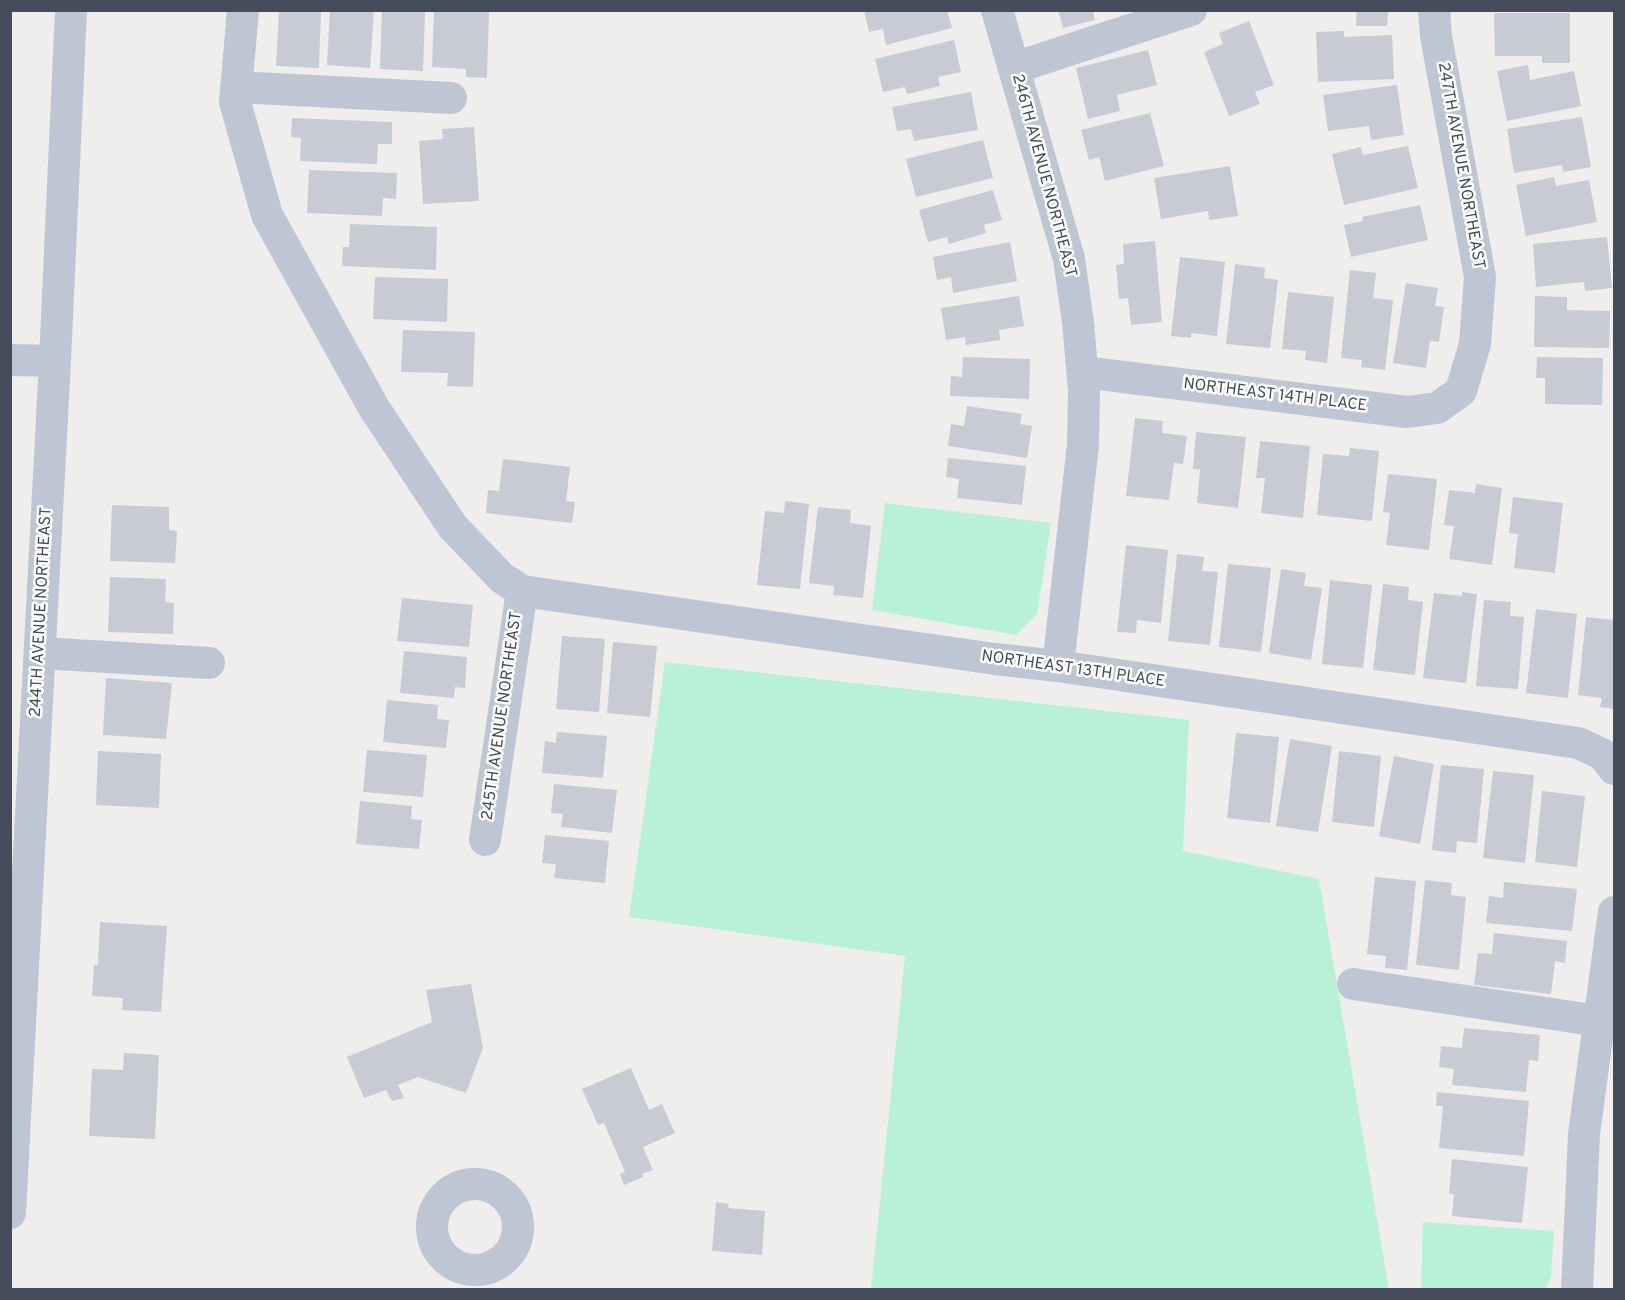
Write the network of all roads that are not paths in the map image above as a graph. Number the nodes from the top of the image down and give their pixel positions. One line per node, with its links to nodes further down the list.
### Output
1 (70, 10): 10 (street, 244TH AVENUE NORTHEAST)
2 (243, 10): 7 (street)
3 (997, 10): 6 (street, 246TH AVENUE NORTHEAST)
4 (1191, 10): 6 (street)
5 (1434, 10): 12 (street, 247TH AVENUE NORTHEAST)
6 (1014, 68): 11 (street, 246TH AVENUE NORTHEAST)
7 (236, 87): 8 (street); 13 (street)
8 (451, 98)
9 (10, 360): 10 (street)
10 (55, 361): 14 (street, 244TH AVENUE NORTHEAST)
11 (1083, 372): 12 (street, NORTHEAST 14TH PLACE); 16 (street, 246TH AVENUE NORTHEAST)
12 (1461, 391)
13 (522, 591): 16 (street, NORTHEAST 13TH PLACE); 18 (street, 245TH AVENUE NORTHEAST)
14 (40, 653): 15 (street); 22 (street, 244TH AVENUE NORTHEAST)
15 (209, 663)
16 (1058, 666): 17 (street, NORTHEAST 13TH PLACE)
17 (1614, 769)
18 (485, 840)
19 (1614, 912): 21 (street)
20 (1353, 984): 21 (street)
21 (1599, 1021): 23 (street)
22 (10, 1213)
23 (1577, 1290)

